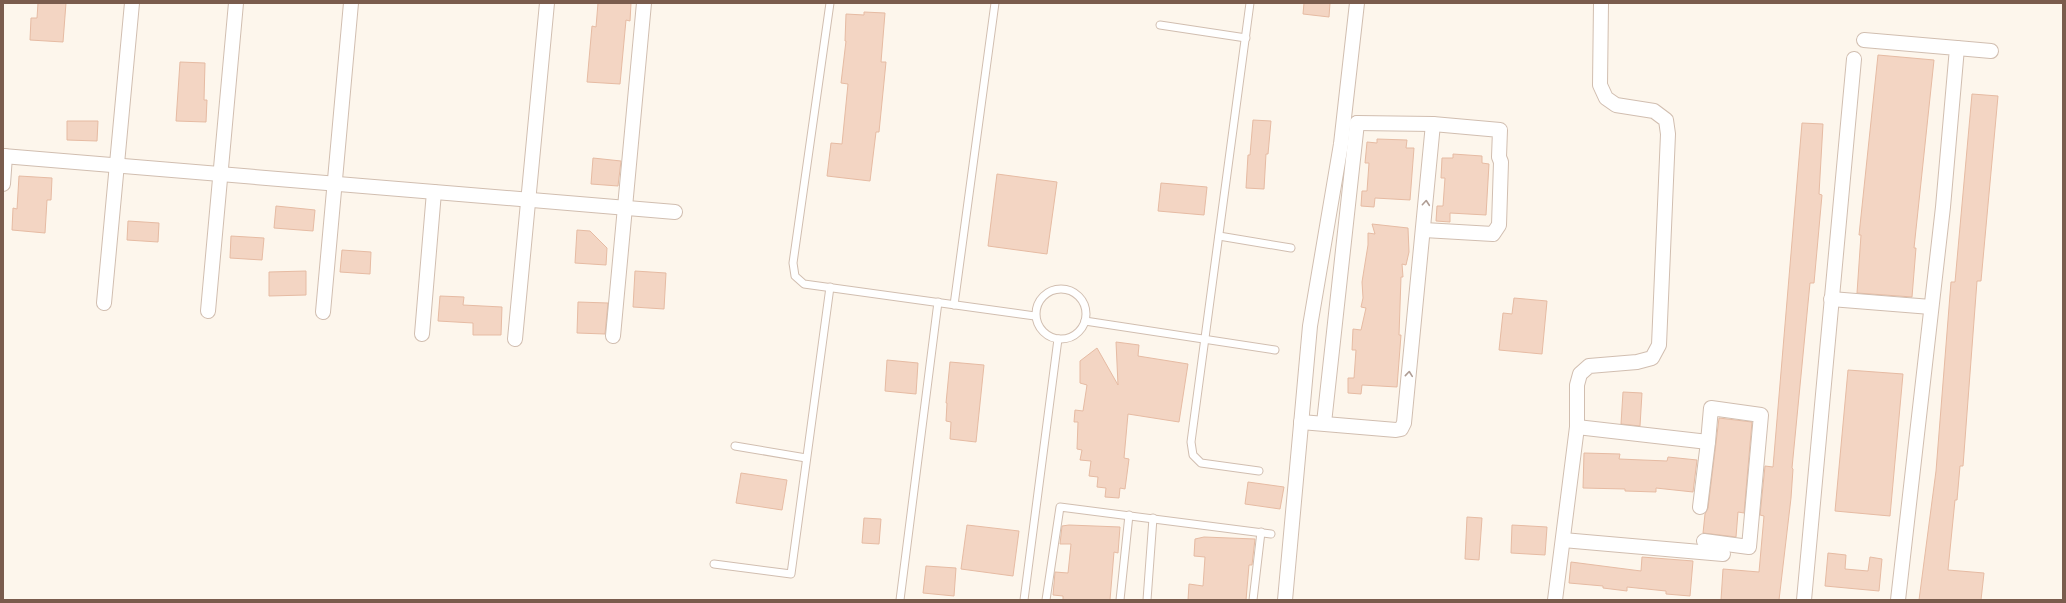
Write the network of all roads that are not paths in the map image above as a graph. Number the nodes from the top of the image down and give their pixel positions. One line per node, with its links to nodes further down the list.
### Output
1 (132, 3): 21 (street)
2 (236, 3): 22 (street)
3 (351, 3): 23 (street)
4 (547, 3): 26 (street)
5 (644, 3): 27 (street)
6 (830, 3): 32 (lane)
7 (995, 3): 36 (lane)
8 (1250, 3): 12 (lane)
9 (1357, 3): 19 (street)
10 (1601, 3): 50 (street)
11 (1160, 25): 12 (lane)
12 (1246, 38): 30 (lane)
13 (1864, 40): 14 (street)
14 (1957, 48): 15 (street); 37 (street)
15 (1991, 51)
16 (1854, 59): 33 (street)
17 (1357, 123): 18 (street); 19 (street); 49 (street)
18 (1433, 124): 29 (street, one-way to 18); 29 (street)
19 (1341, 144): 48 (street)
20 (4, 156): 21 (street); 24 (street)
21 (117, 165): 22 (street); 35 (street)
22 (221, 174): 23 (street); 38 (street)
23 (334, 183): 25 (street); 39 (street)
24 (3, 184)
25 (434, 192): 26 (street); 42 (street)
26 (528, 200): 27 (street); 44 (street)
27 (625, 208): 28 (street); 43 (street)
28 (675, 212)
29 (1424, 230): 49 (street, one-way to 29)
30 (1219, 236): 31 (lane); 46 (lane)
31 (1291, 248)
32 (830, 287): 34 (lane); 53 (lane)
33 (1831, 299): 37 (street); 72 (street)
34 (938, 302): 36 (lane); 64 (lane)
35 (104, 303)
36 (954, 305): 40 (lane)
37 (1932, 308): 73 (street)
38 (208, 311)
39 (323, 312)
40 (1035, 316): 41 (lane); 45 (lane)
41 (1085, 321): 45 (lane); 46 (lane)
42 (422, 334)
43 (613, 336)
44 (515, 339)
45 (1058, 339): 65 (lane)
46 (1206, 339): 47 (lane); 54 (lane)
47 (1275, 350)
48 (1301, 422): 49 (street); 70 (street)
49 (1324, 423)
50 (1577, 427): 51 (street); 60 (street)
51 (1708, 442): 55 (street); 61 (street)
52 (735, 446): 53 (lane)
53 (806, 458): 63 (lane)
54 (1259, 471)
55 (1700, 507)
56 (1129, 515): 57 (lane); 66 (lane); 67 (lane)
57 (1153, 518): 58 (lane); 68 (lane)
58 (1261, 532): 59 (lane); 69 (lane)
59 (1271, 534)
60 (1563, 540): 62 (street); 71 (street)
61 (1704, 541)
62 (1723, 554)
63 (714, 564)
64 (900, 600)
65 (1024, 600)
66 (1046, 600)
67 (1120, 600)
68 (1147, 600)
69 (1253, 600)
70 (1285, 600)
71 (1555, 600)
72 (1804, 600)
73 (1898, 600)

